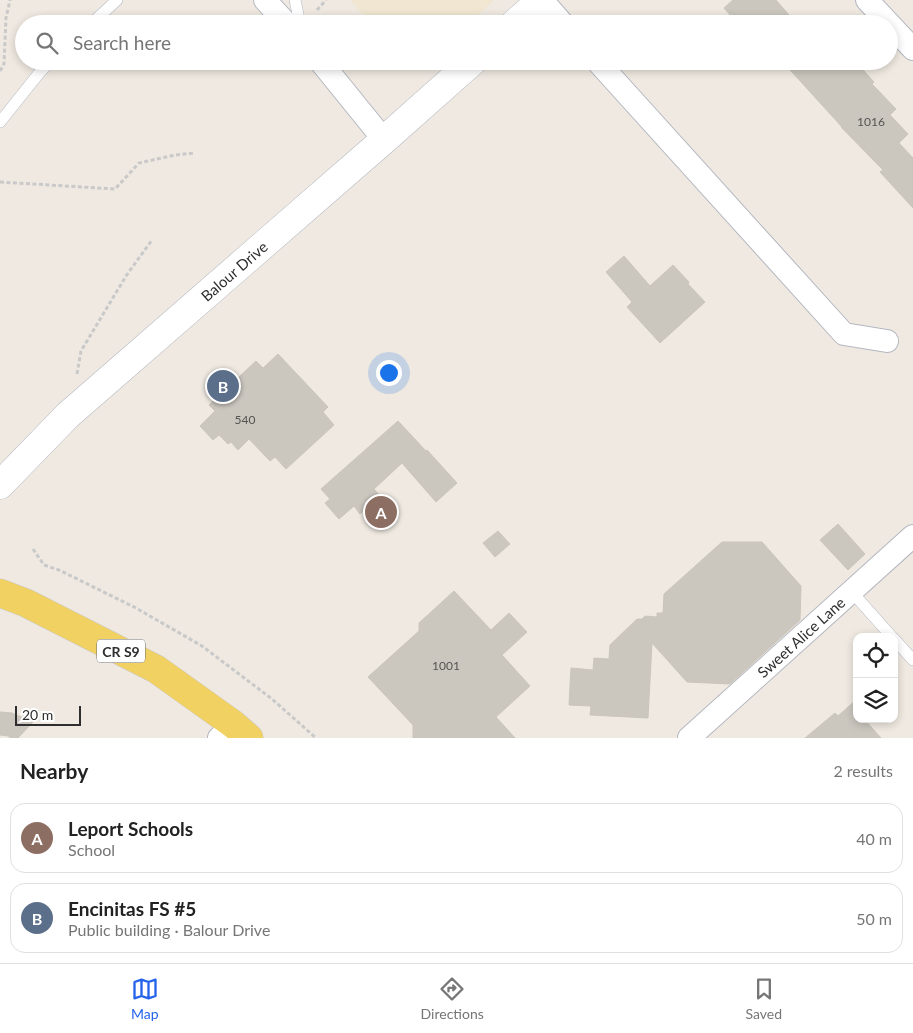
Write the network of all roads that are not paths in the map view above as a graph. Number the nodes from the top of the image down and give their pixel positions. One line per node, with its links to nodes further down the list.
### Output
1 (116, 0): 6 (lane)
2 (265, 0): 7 (street)
3 (295, 0): 8 (lane)
4 (541, 0): 9 (street); 10 (street)
5 (868, 0): 11 (street)
6 (100, 15)
7 (279, 15)
8 (298, 15)
9 (524, 15)
10 (555, 15)
11 (882, 15)
12 (898, 33): 13 (street)
13 (913, 49)
14 (42, 70): 18 (lane)
15 (327, 70): 19 (street)
16 (463, 70): 19 (street, Balour Drive)
17 (605, 70): 20 (street)
18 (0, 122)
19 (384, 140): 21 (street, Balour Drive)
20 (887, 341)
21 (0, 485)
22 (913, 536): 23 (street, Sweet Alice Lane)
23 (852, 592): 25 (lane); 29 (street, Sweet Alice Lane)
24 (0, 593): 28 (main road, CR S9)
25 (889, 633)
26 (898, 644): 27 (lane)
27 (913, 660)
28 (234, 733)
29 (689, 738)

